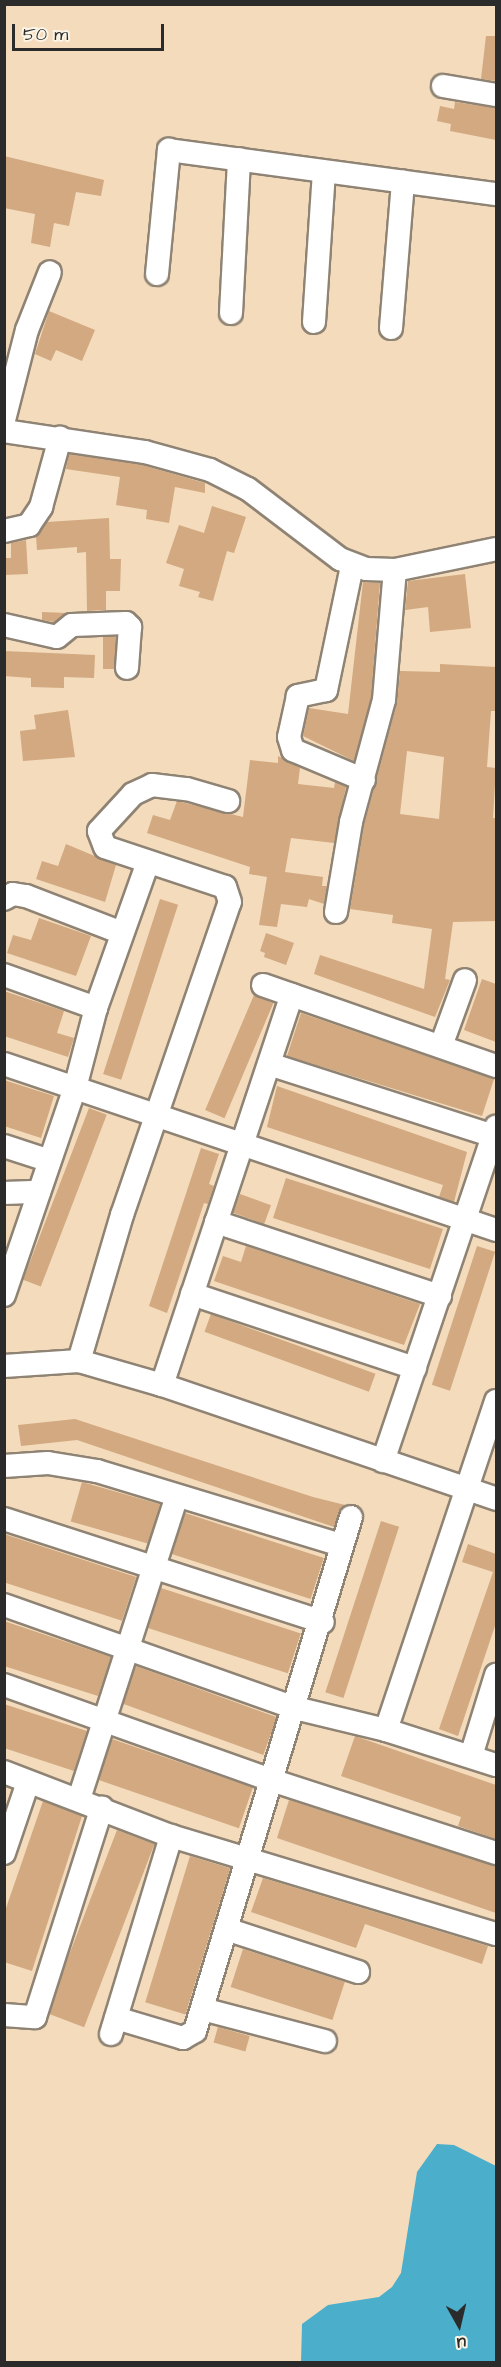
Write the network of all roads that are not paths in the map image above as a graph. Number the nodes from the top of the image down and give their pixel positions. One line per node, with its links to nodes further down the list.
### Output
1 (443, 86): 2 (street)
2 (496, 95)
3 (240, 159): 4 (street); 8 (street); 9 (street)
4 (324, 172): 5 (street); 10 (street)
5 (403, 181): 6 (street); 11 (street)
6 (496, 194)
7 (50, 272): 12 (street)
8 (157, 274)
9 (231, 313)
10 (314, 322)
11 (391, 328)
12 (4, 420)
13 (4, 431): 14 (street)
14 (60, 438): 15 (street); 17 (street)
15 (4, 531)
16 (496, 549): 18 (street)
17 (352, 566): 18 (street); 21 (street)
18 (395, 570): 21 (street)
19 (4, 625): 20 (street)
20 (127, 668)
21 (364, 780): 25 (street)
22 (228, 801): 23 (street)
23 (148, 862): 26 (street); 37 (street)
24 (4, 899): 26 (street)
25 (336, 912)
26 (122, 933): 31 (street)
27 (4, 975): 31 (street)
28 (465, 980): 32 (street)
29 (263, 985): 30 (street)
30 (292, 995): 32 (street); 34 (street)
31 (96, 1008): 36 (street)
32 (441, 1046): 35 (street)
33 (4, 1064): 36 (street)
34 (269, 1064): 38 (street); 39 (street)
35 (496, 1066)
36 (75, 1088): 37 (street); 41 (street)
37 (156, 1116): 39 (street); 51 (street)
38 (495, 1131): 44 (street)
39 (242, 1143): 44 (street); 45 (street)
40 (4, 1146): 41 (street)
41 (50, 1161): 43 (street)
42 (4, 1192): 43 (street)
43 (39, 1192): 47 (street)
44 (466, 1220): 46 (street); 50 (street)
45 (216, 1222): 48 (street); 50 (street)
46 (496, 1230)
47 (9, 1269): 49 (street)
48 (192, 1294): 53 (street); 54 (street)
49 (4, 1295)
50 (440, 1296): 53 (street)
51 (79, 1361): 52 (street); 54 (street)
52 (4, 1366)
53 (416, 1368): 56 (street)
54 (162, 1385): 56 (street)
55 (496, 1401): 58 (street)
56 (383, 1461): 58 (street)
57 (4, 1466): 59 (street)
58 (467, 1490): 60 (street); 72 (street)
59 (177, 1498): 63 (street); 64 (street)
60 (496, 1499)
61 (351, 1517): 63 (street)
62 (4, 1519): 64 (street)
63 (340, 1545): 66 (street)
64 (152, 1569): 66 (street); 67 (street)
65 (4, 1605): 67 (street)
66 (322, 1622): 70 (street)
67 (125, 1648): 70 (street); 71 (street)
68 (496, 1678): 73 (street)
69 (4, 1685): 71 (street)
70 (295, 1708): 72 (street); 76 (street)
71 (105, 1721): 76 (street); 78 (street)
72 (386, 1730): 73 (street)
73 (471, 1756): 74 (street)
74 (496, 1765)
75 (4, 1772): 77 (street)
76 (270, 1780): 82 (street); 83 (street)
77 (28, 1782): 78 (street); 81 (street)
78 (80, 1799): 79 (street)
79 (102, 1807): 80 (street); 88 (street)
80 (171, 1836): 83 (street); 87 (street)
81 (4, 1853)
82 (496, 1853)
83 (246, 1859): 84 (street); 85 (street)
84 (226, 1929): 86 (street); 87 (street)
85 (496, 1934)
86 (357, 1972)
87 (202, 2009): 89 (street)
88 (4, 2015)
89 (325, 2041)

